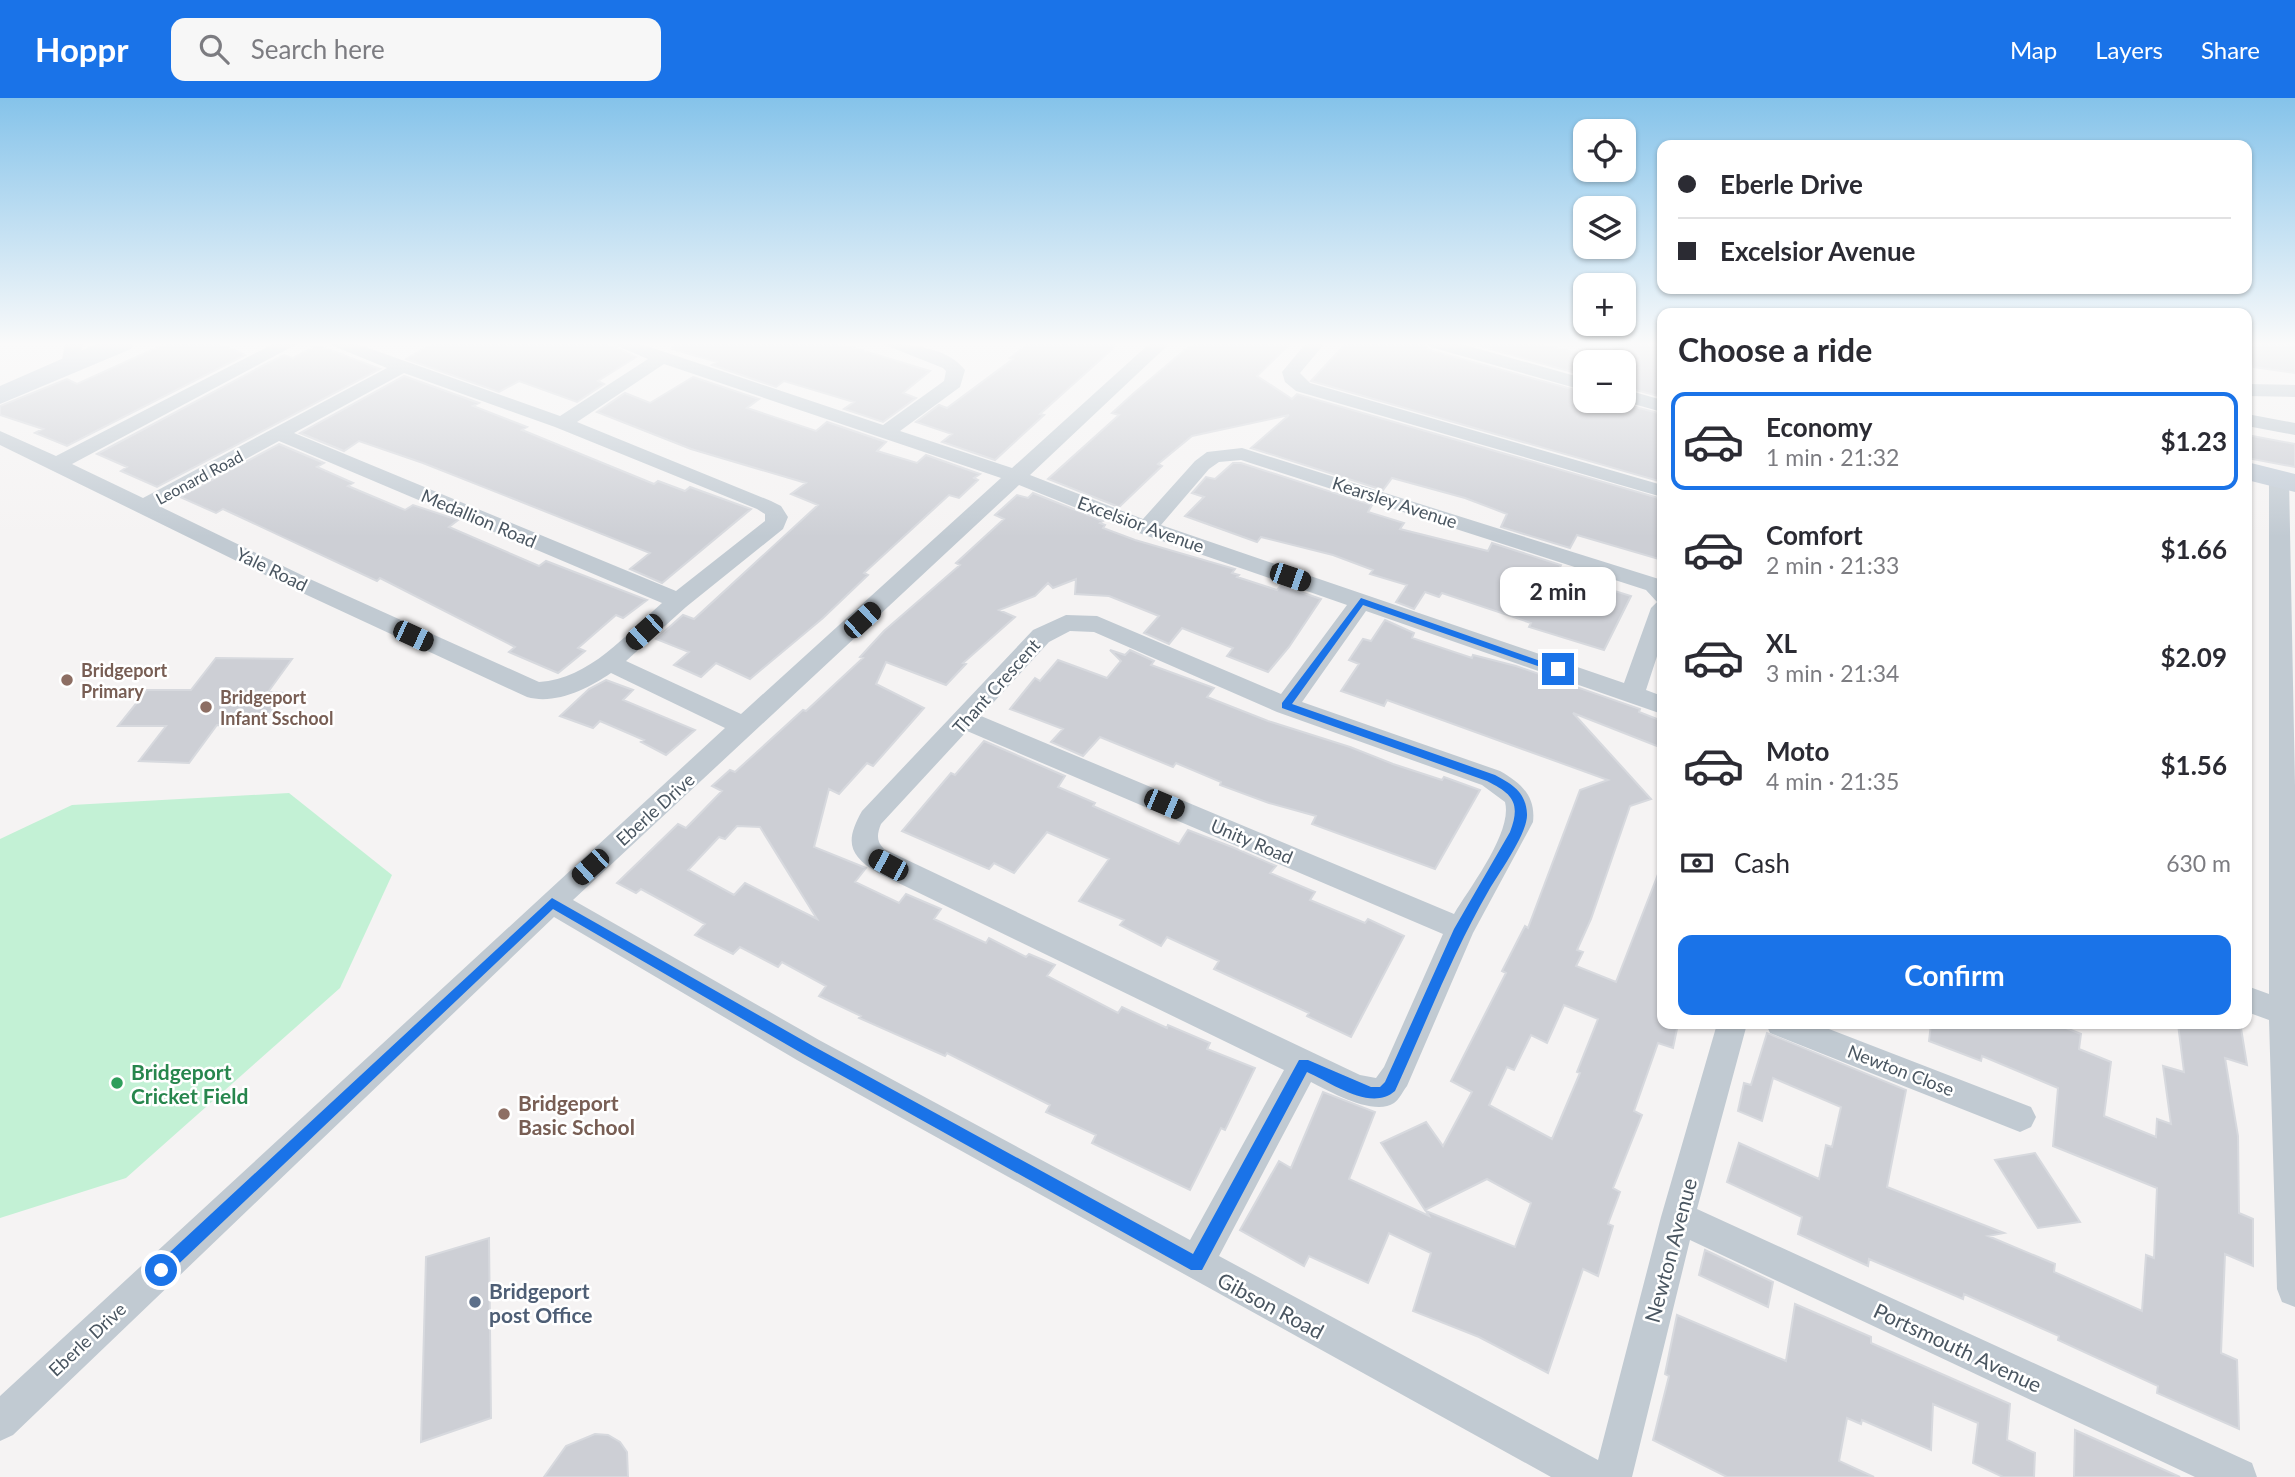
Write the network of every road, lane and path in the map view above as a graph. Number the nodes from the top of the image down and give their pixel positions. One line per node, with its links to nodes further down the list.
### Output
1 (166, 407): 15 (street)
2 (329, 407): 13 (street, Leonard Road)
3 (516, 407): 10 (street)
4 (586, 407): 10 (street)
5 (806, 407): 12 (street, Excelsior Avenue)
6 (920, 407): 12 (street)
7 (1092, 407): 17 (street, Eberle Drive)
8 (1373, 407): 19 (street)
9 (2252, 418): 11 (street)
10 (562, 423): 23 (street)
11 (2295, 429)
12 (884, 434): 17 (street, Excelsior Avenue)
13 (279, 435): 20 (street, Leonard Road); 23 (street, Medallion Road)
14 (0, 436): 15 (street, Yale Road)
15 (56, 464): 20 (street, Yale Road)
16 (2252, 472): 18 (street)
17 (1017, 477): 21 (street, Excelsior Avenue); 31 (street, Eberle Drive)
18 (2287, 481): 35 (street)
19 (1657, 490)
20 (144, 506): 26 (street, Yale Road)
21 (1147, 528): 22 (street, Kearsley Avenue); 24 (street, Excelsior Avenue)
22 (1657, 589)
23 (678, 601): 26 (street)
24 (1361, 601): 27 (street, Excelsior Avenue); 29 (street)
25 (1657, 622): 27 (street)
26 (610, 663): 31 (street)
27 (1632, 695): 28 (street, Excelsior Avenue)
28 (1657, 703)
29 (1286, 706): 30 (street, Thant Crescent); 33 (street, Thant Crescent)
30 (966, 720): 33 (street, Unity Road); 38 (street, Thant Crescent)
31 (746, 727): 32 (street, Eberle Drive)
32 (552, 902): 41 (street, Gibson Road); 43 (street, Eberle Drive)
33 (1460, 929): 38 (street, Thant Crescent)
34 (2252, 1001): 35 (street)
35 (2284, 1012): 42 (street)
36 (1731, 1029): 40 (street, Newton Avenue)
37 (1794, 1029): 39 (street, Newton Close)
38 (1304, 1065): 41 (street)
39 (2020, 1117)
40 (1678, 1217): 45 (street, Newton Avenue); 46 (street, Portsmouth Avenue)
41 (1196, 1264): 44 (street, Gibson Road)
42 (2295, 1289)
43 (0, 1422)
44 (1590, 1477)
45 (1613, 1477)
46 (2238, 1477)

